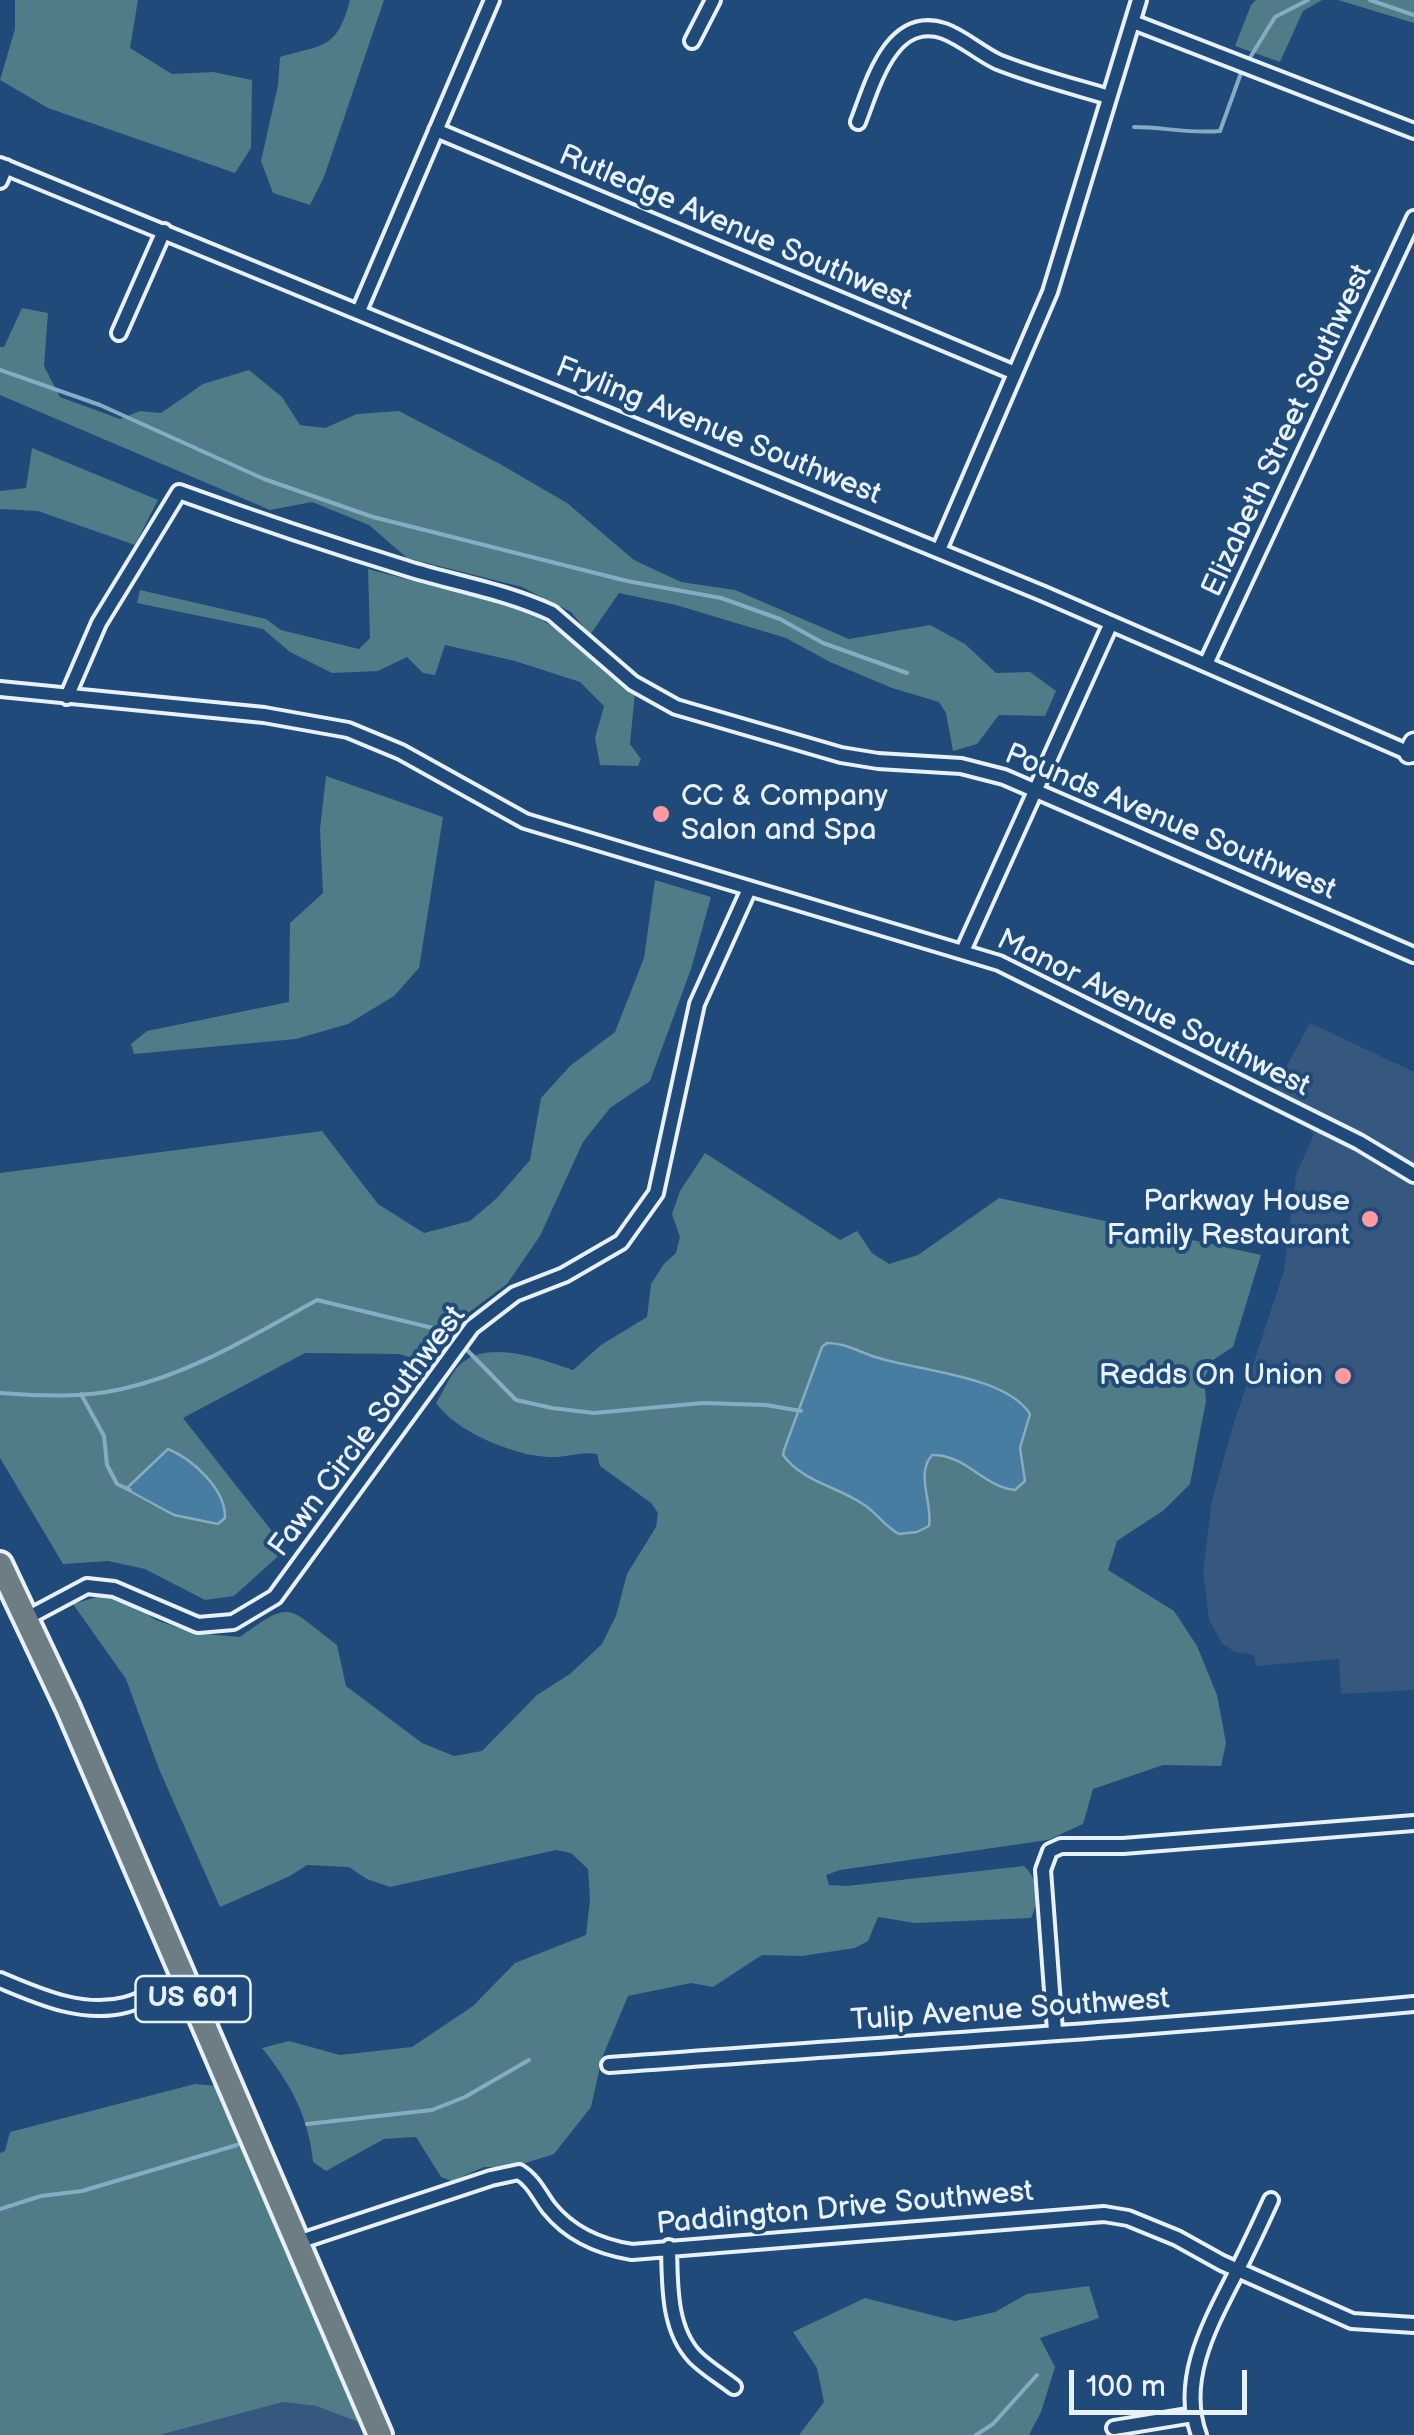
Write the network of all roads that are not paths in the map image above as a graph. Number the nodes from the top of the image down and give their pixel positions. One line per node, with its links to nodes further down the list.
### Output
1 (492, 0): 8 (street)
2 (714, 0): 5 (street)
3 (1139, 0): 4 (street)
4 (1133, 22): 6 (street); 9 (street)
5 (692, 42)
6 (1109, 97): 7 (street); 16 (street)
7 (858, 122)
8 (436, 130): 14 (street); 16 (street, Rutledge Avenue Southwest)
9 (1414, 131)
10 (3, 166): 11 (street); 13 (street, Fryling Avenue Southwest)
11 (0, 181)
12 (1414, 218): 19 (street, Elizabeth Street Southwest)
13 (164, 230): 14 (street, Fryling Avenue Southwest); 15 (street)
14 (360, 311): 17 (street, Fryling Avenue Southwest)
15 (119, 333)
16 (1015, 373): 17 (street)
17 (939, 550): 18 (street, Fryling Avenue Southwest)
18 (1111, 623): 19 (street, Fryling Avenue Southwest); 23 (street)
19 (1206, 664): 22 (street, Fryling Avenue Southwest)
20 (0, 689): 21 (street, Manor Avenue Southwest)
21 (67, 696): 23 (street, Pounds Avenue Southwest); 24 (street, Manor Avenue Southwest)
22 (1412, 750)
23 (1034, 789): 25 (street); 26 (street, Pounds Avenue Southwest)
24 (748, 889): 25 (street, Manor Avenue Southwest); 29 (street, Fawn Circle Southwest)
25 (963, 951): 27 (street, Manor Avenue Southwest)
26 (1414, 955)
27 (1414, 1175)
28 (0, 1564): 29 (highway, US 601)
29 (27, 1618): 31 (highway, US 601)
30 (1414, 1824): 34 (street)
31 (184, 1978): 32 (street); 37 (highway, US 601)
32 (0, 1980)
33 (1414, 2004): 34 (street, Tulip Avenue Southwest)
34 (1055, 2031): 35 (street, Tulip Avenue Southwest)
35 (609, 2065)
36 (1271, 2200): 39 (street)
37 (298, 2242): 38 (street, Paddington Drive Southwest); 44 (highway, US 601)
38 (669, 2247): 39 (street, Paddington Drive Southwest); 41 (street)
39 (1238, 2269): 40 (street, Paddington Drive Southwest); 42 (street)
40 (1414, 2325)
41 (734, 2387)
42 (1193, 2415): 43 (street); 45 (street)
43 (1114, 2428)
44 (380, 2435)
45 (1200, 2435)

